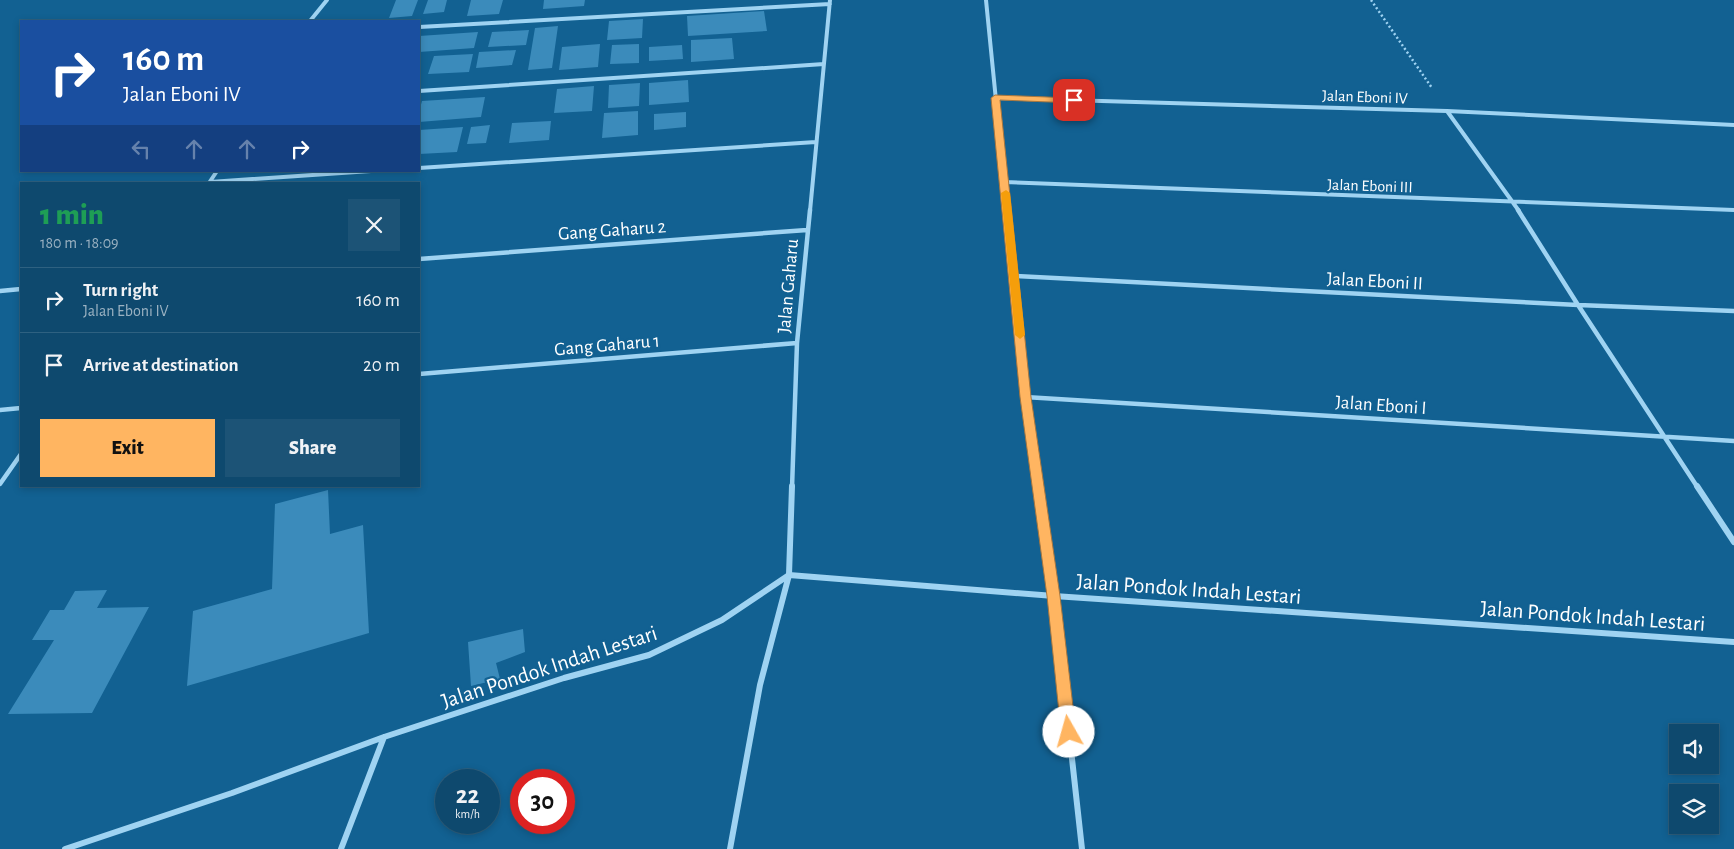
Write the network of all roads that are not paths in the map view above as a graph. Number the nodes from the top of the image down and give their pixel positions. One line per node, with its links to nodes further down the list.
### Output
1 (327, 0): 4 (street)
2 (986, 0): 8 (street)
3 (830, 2): 5 (street); 6 (street, Jalan Gaharu)
4 (311, 20)
5 (420, 28)
6 (824, 64): 7 (street); 11 (street, Jalan Gaharu)
7 (420, 91)
8 (995, 98): 9 (street, Jalan Eboni IV); 15 (street)
9 (1448, 111): 10 (street, Jalan Eboni IV); 16 (street)
10 (1734, 125)
11 (816, 142): 12 (street); 18 (street, Jalan Gaharu)
12 (420, 168)
13 (358, 172): 14 (street)
14 (223, 182)
15 (1005, 182): 16 (street, Jalan Eboni III); 20 (street)
16 (1514, 203): 17 (street, Jalan Eboni III); 23 (street)
17 (1734, 210)
18 (808, 230): 19 (street, Gang Gaharu 2); 25 (street, Jalan Gaharu)
19 (420, 258)
20 (1014, 276): 23 (street, Jalan Eboni II); 27 (street)
21 (20, 289): 22 (street)
22 (0, 291)
23 (1578, 305): 24 (street, Jalan Eboni II); 30 (street)
24 (1734, 311)
25 (797, 343): 26 (street, Gang Gaharu 1); 35 (street, Jalan Gaharu)
26 (420, 374)
27 (1025, 397): 30 (street, Jalan Eboni I); 36 (street)
28 (20, 408): 29 (street)
29 (0, 410)
30 (1665, 437): 31 (street, Jalan Eboni I); 34 (street)
31 (1734, 440)
32 (20, 455): 33 (street)
33 (0, 484)
34 (1734, 542)
35 (789, 575): 36 (street, Jalan Pondok Indah Lestari); 38 (street, Jalan Pondok Indah Lestari); 41 (street, Jalan Gaharu)
36 (1054, 596): 37 (street, Jalan Pondok Indah Lestari); 42 (street)
37 (1734, 642)
38 (384, 737): 39 (street, Jalan Pondok Indah Lestari); 40 (street)
39 (65, 849)
40 (341, 849)
41 (730, 849)
42 (1082, 849)

